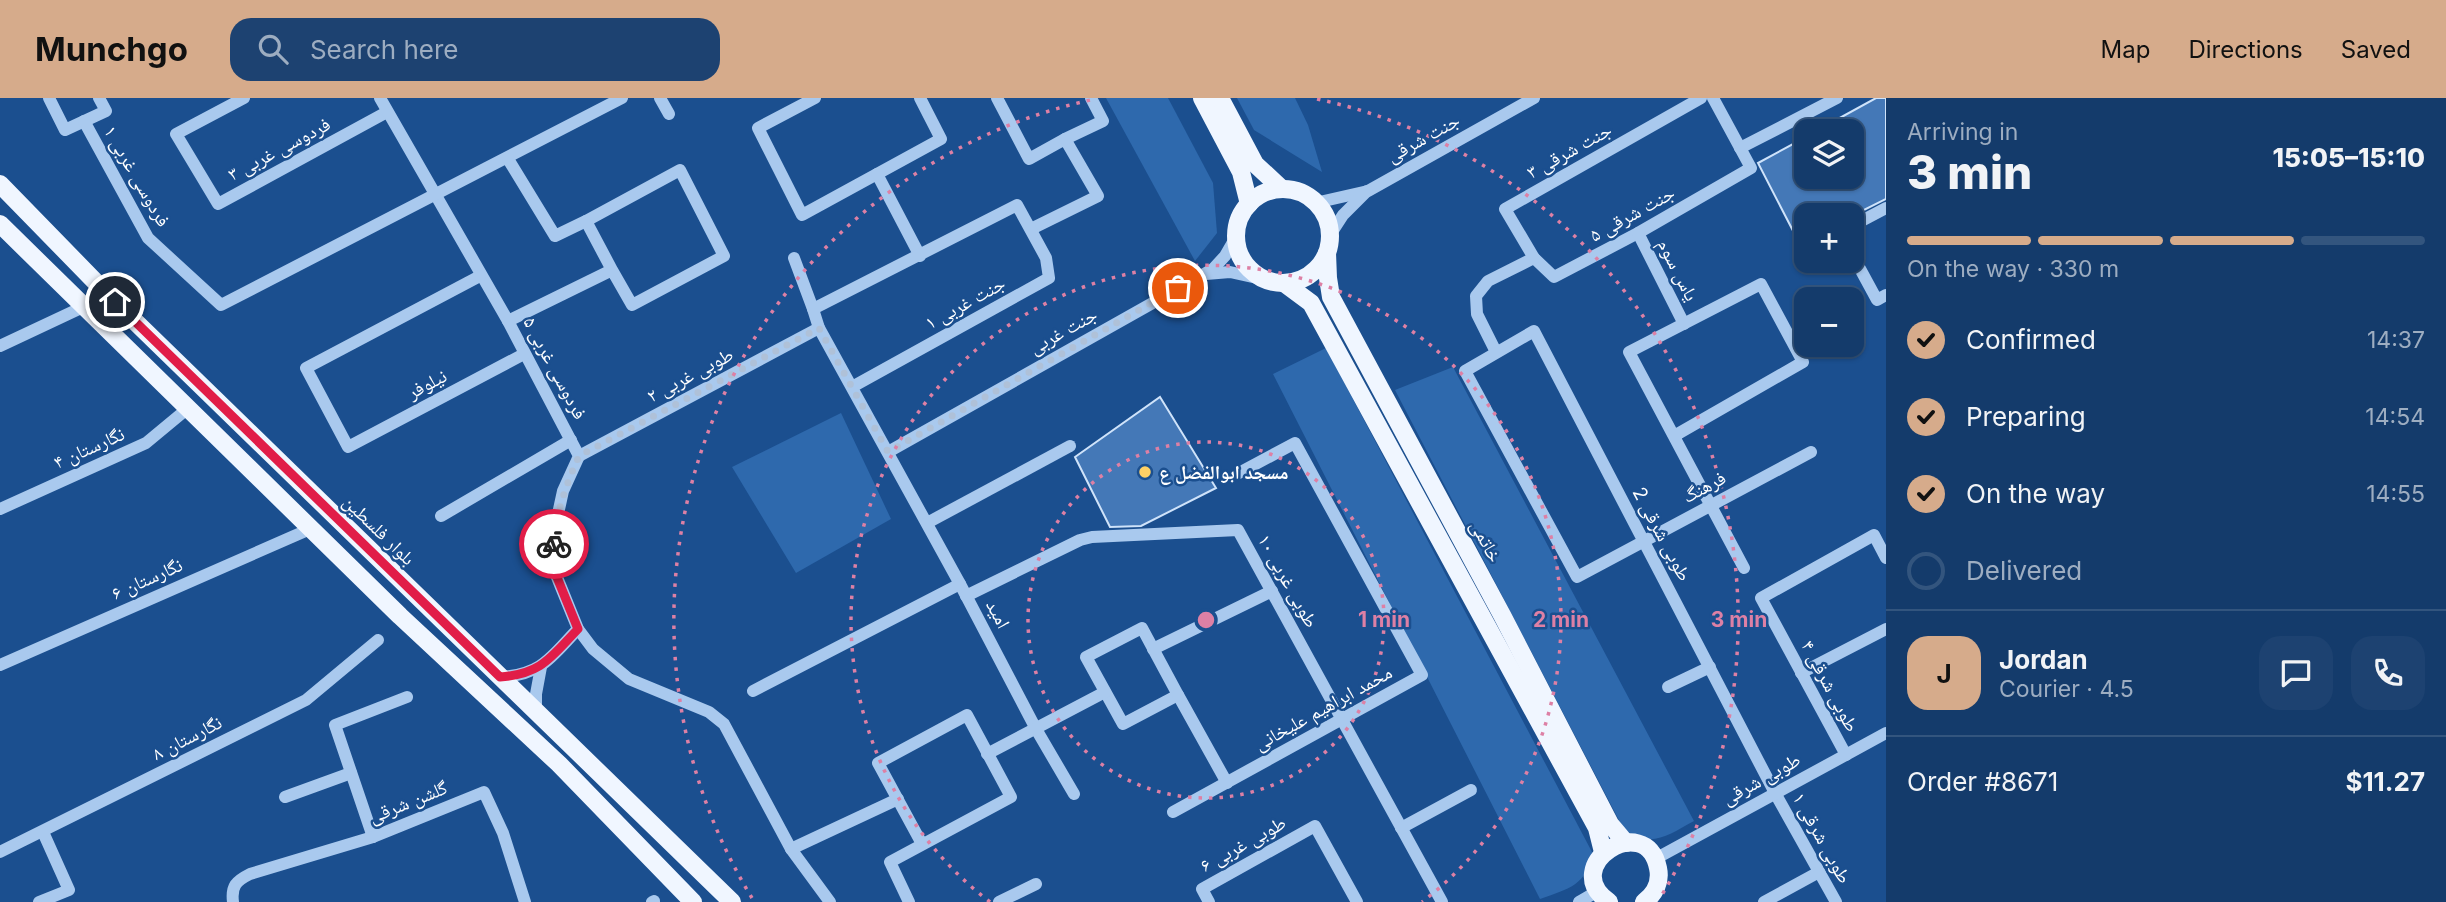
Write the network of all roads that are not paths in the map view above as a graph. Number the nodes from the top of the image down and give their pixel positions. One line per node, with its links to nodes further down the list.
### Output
1 (49, 98): 19 (street)
2 (99, 98): 19 (street)
3 (244, 98): 17 (street, فردوسی غربی ۳)
4 (380, 98): 17 (street, فردوسی غربی ۵)
5 (622, 98): 22 (street)
6 (660, 98): 18 (street)
7 (815, 98): 23 (street)
8 (920, 98): 23 (street)
9 (997, 98): 20 (street)
10 (1091, 98): 20 (street)
11 (1202, 98): 29 (main road)
12 (1220, 98): 25 (main road)
13 (1534, 98): 26 (street, جنت شرقی)
14 (1701, 98): 40 (street, جنت شرقی ۳)
15 (1713, 98): 21 (street)
16 (1837, 98): 21 (street)
17 (387, 113): 27 (street, فردوسی غربی ۵)
18 (669, 114)
19 (84, 121): 27 (street, فردوسی غربی ۱)
20 (1065, 139): 34 (street)
21 (1740, 148): 35 (street, جنت شرقی ۵)
22 (508, 159): 27 (street); 32 (street)
23 (877, 174): 38 (street)
24 (0, 184): 83 (main road, بلوار فلسطین)
25 (1282, 189): 28 (main road); 29 (main road)
26 (1367, 191): 28 (street); 37 (street)
27 (436, 196): 43 (street, فردوسی غربی ۵)
28 (1315, 203): 37 (main road)
29 (1249, 204): 36 (main road)
30 (1886, 208): 31 (street)
31 (1864, 220)
32 (586, 221): 41 (street); 41 (street)
33 (0, 224): 47 (main road)
34 (1031, 229): 38 (street); 55 (street, جنت غربی ۱)
35 (1638, 233): 40 (street, جنت شرقی ۵); 50 (street, یاس سوم)
36 (1236, 237): 44 (street); 45 (main road)
37 (1328, 244): 45 (main road); 106 (main road, خاتمی)
38 (920, 256): 48 (street)
39 (794, 258): 48 (street, امید)
40 (1534, 258): 53 (street)
41 (612, 270): 49 (street)
42 (1862, 273): 46 (street)
43 (481, 275): 49 (street, فردوسی غربی ۵); 54 (street, نیلوفر)
44 (1202, 275): 45 (street, جنت غربی); 60 (street, جنت غربی)
45 (1275, 281): 110 (main road, خاتمی)
46 (1886, 295)
47 (83, 307): 52 (street); 56 (main road)
48 (813, 309): 51 (street, امید)
49 (508, 321): 54 (street, فردوسی غربی ۵)
50 (1684, 324): 57 (street); 57 (street)
51 (819, 328): 55 (street, امید); 62 (street, طوبی غربی ۲)
52 (0, 346)
53 (1496, 352): 69 (street, طوبی شرقی 2); 69 (street, فرهنگ)
54 (524, 354): 58 (street, فردوسی غربی ۵)
55 (852, 387): 60 (street, امید)
56 (187, 409): 65 (street, نگارستان ۴); 68 (main road)
57 (1674, 436): 64 (street)
58 (572, 440): 62 (street, فردوسی غربی ۵); 66 (street)
59 (1070, 446): 67 (street)
60 (888, 452): 67 (street, امید)
61 (1811, 452): 64 (street, فرهنگ)
62 (579, 456): 75 (street)
63 (1237, 474): 90 (street, محمد ابراهیم علیخانی)
64 (1710, 506): 69 (street, فرهنگ); 71 (street)
65 (0, 509)
66 (441, 516)
67 (926, 523): 72 (street, امید)
68 (310, 529): 79 (street, نگارستان ۶); 121 (main road)
69 (1644, 541): 81 (street, طوبی شرقی 2)
70 (1886, 558): 82 (street, طوبی شرقی ۴)
71 (1744, 568)
72 (960, 584): 74 (street, امید); 85 (street)
73 (1272, 592): 74 (street, طوبی غربی ۱۰); 78 (street); 90 (street, طوبی غربی ۱۰)
74 (966, 596): 91 (street, امید)
75 (578, 629): 80 (street); 108 (street)
76 (1886, 629): 82 (street)
77 (378, 640): 104 (street, نگارستان ۸)
78 (1153, 649): 86 (street); 87 (street)
79 (0, 665)
80 (541, 667): 83 (street); 89 (street)
81 (1710, 667): 84 (street); 98 (street, طوبی شرقی 2)
82 (1801, 673): 94 (street, طوبی شرقی ۴)
83 (500, 677): 89 (main road, بلوار فلسطین)
84 (1668, 687)
85 (753, 691)
86 (1105, 692): 87 (street); 91 (street)
87 (1178, 695): 96 (street)
88 (407, 697): 95 (street)
89 (536, 710): 115 (main road, بلوار فلسطین)
90 (1342, 720): 96 (street, محمد ابراهیم علیخانی); 103 (street, طوبی غربی ۱۰)
91 (1036, 729): 93 (street); 99 (street, امید)
92 (1886, 733): 94 (street, طوبی شرقی)
93 (988, 754): 101 (street); 107 (street)
94 (1846, 755): 98 (street, طوبی شرقی)
95 (351, 773): 100 (street); 105 (street)
96 (1227, 783): 102 (street, محمد ابراهیم علیخانی)
97 (1471, 790): 103 (street)
98 (1775, 793): 111 (street, طوبی شرقی); 112 (street, طوبی شرقی ۱)
99 (1074, 794)
100 (285, 797)
101 (898, 799): 107 (street); 108 (street)
102 (1173, 812)
103 (1401, 828): 126 (street, طوبی غربی ۱۰)
104 (43, 832): 109 (street, نگارستان ۸); 118 (street)
105 (373, 837): 119 (street, گلشن شرقی); 120 (street, گلشن شرقی)
106 (1626, 843): 110 (main road); 111 (main road)
107 (922, 844): 123 (street)
108 (791, 849): 122 (street)
109 (0, 852)
110 (1603, 852): 114 (main road)
111 (1655, 859): 116 (main road)
112 (1819, 872): 128 (street); 129 (street, طوبی شرقی ۱)
113 (1037, 884): 124 (street)
114 (1604, 897): 127 (street)
115 (720, 898)
116 (1651, 900)
117 (1354, 901): 125 (street, طوبی غربی ۶)
118 (39, 902)
119 (233, 902)
120 (525, 902)
121 (694, 902)
122 (830, 902)
123 (909, 902)
124 (999, 902)
125 (1209, 902)
126 (1442, 902)
127 (1579, 902)
128 (1764, 902)
129 (1836, 902)

